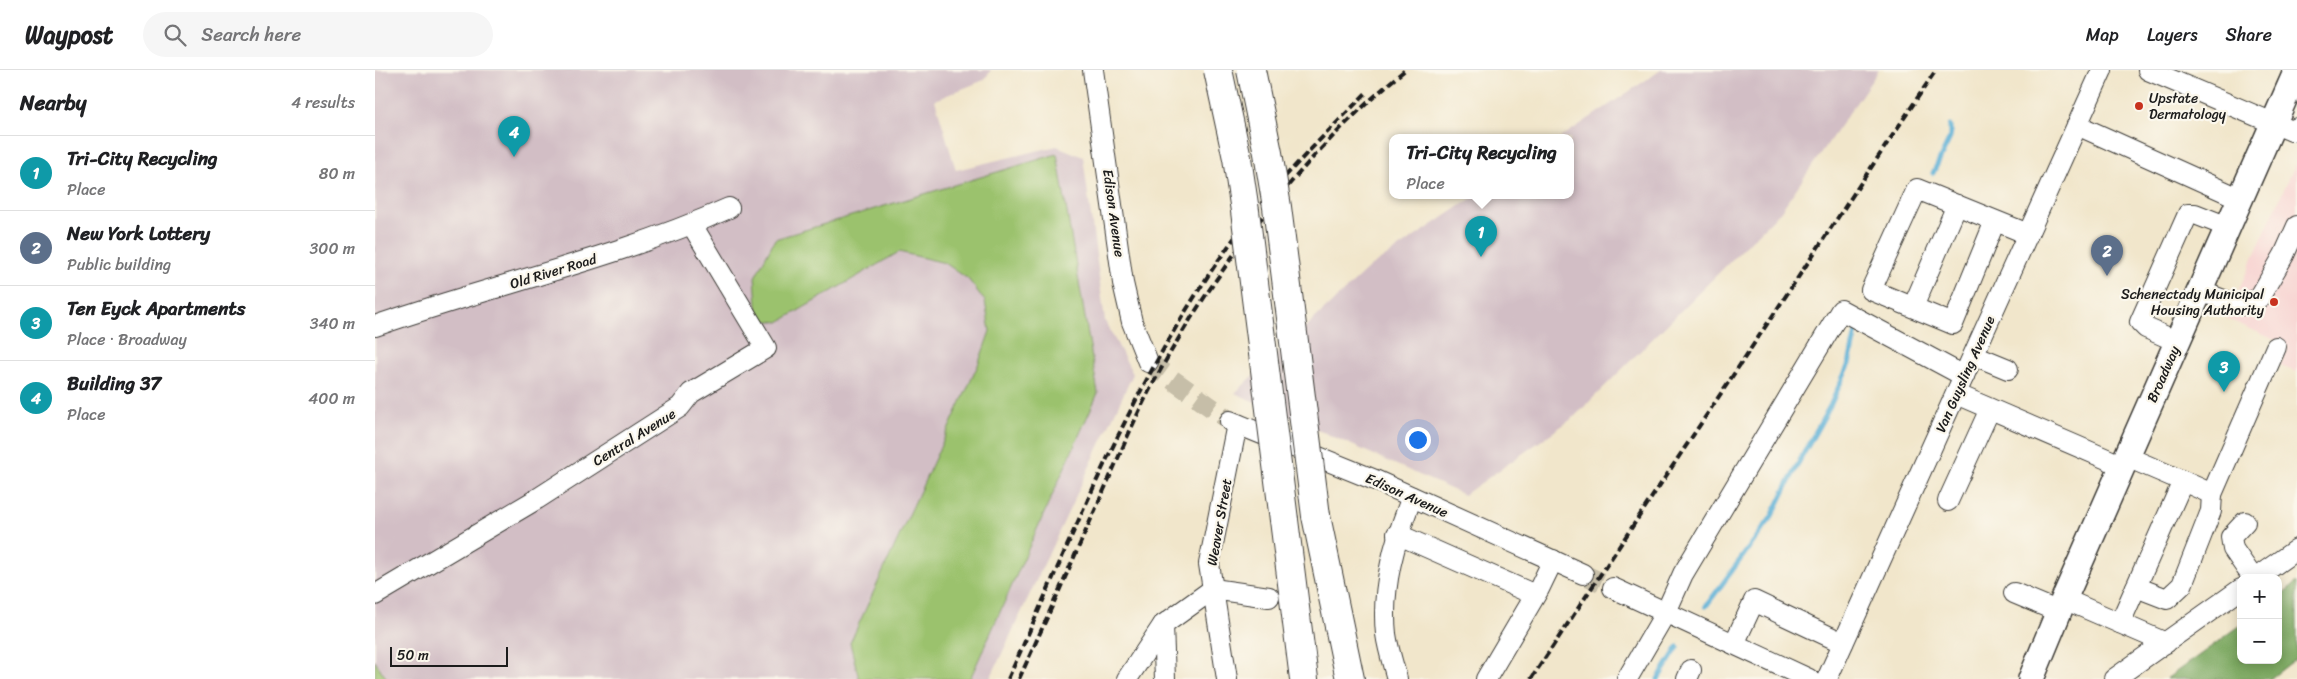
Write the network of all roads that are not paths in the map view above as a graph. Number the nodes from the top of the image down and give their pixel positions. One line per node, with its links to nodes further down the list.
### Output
1 (1094, 70): 23 (street, Edison Avenue)
2 (1218, 70): 34 (highway, bridge)
3 (1251, 70): 33 (highway, bridge)
4 (2102, 70): 7 (street, Van Guysling Avenue)
5 (2152, 71): 8 (street)
6 (2295, 79): 8 (main road, Broadway)
7 (2077, 125): 9 (street); 16 (street, Van Guysling Avenue)
8 (2285, 126): 9 (main road, Broadway)
9 (2241, 199): 15 (main road, Broadway)
10 (1957, 205): 12 (street); 18 (street); 18 (street)
11 (729, 208): 13 (street, Old River Road)
12 (1995, 221): 16 (street); 18 (street)
13 (692, 225): 19 (street, Old River Road); 48 (street, Central Avenue)
14 (2297, 226): 17 (street)
15 (2228, 227): 17 (main road, Broadway); 20 (street)
16 (2028, 234): 22 (street, Van Guysling Avenue)
17 (2200, 291): 20 (main road, Broadway)
18 (1913, 307)
19 (375, 326)
20 (2178, 342): 28 (main road, Broadway)
21 (2276, 347): 30 (street)
22 (1974, 354): 24 (street); 25 (street, Van Guysling Avenue)
23 (1147, 362)
24 (2008, 369)
25 (1960, 385): 26 (street); 51 (street); 54 (street, Van Guysling Avenue)
26 (1990, 409): 28 (street); 32 (street)
27 (1233, 422): 31 (street, Edison Avenue); 44 (street, Weaver Street)
28 (2125, 461): 29 (street); 50 (main road, Broadway)
29 (2183, 481): 30 (street); 42 (street)
30 (2212, 494): 42 (street)
31 (1412, 497): 36 (street); 38 (street, Edison Avenue)
32 (1948, 501)
33 (1315, 516): 63 (highway); 64 (highway)
34 (1284, 520): 61 (highway); 62 (highway)
35 (2245, 522): 40 (street)
36 (1397, 534): 47 (street); 65 (street)
37 (2297, 549): 41 (street)
38 (1553, 560): 39 (street, Edison Avenue); 47 (street)
39 (1583, 574)
40 (2251, 574)
41 (2260, 574)
42 (2136, 587): 52 (street)
43 (1613, 588): 51 (street)
44 (1213, 589): 49 (street); 53 (street); 60 (street, Weaver Street)
45 (2237, 592): 55 (street)
46 (2015, 593): 50 (street)
47 (1535, 595): 66 (street)
48 (375, 596)
49 (1269, 597)
50 (2061, 605): 52 (street); 70 (main road, Broadway)
51 (1666, 612): 56 (street); 67 (street)
52 (2120, 623): 55 (street)
53 (1163, 625): 58 (street); 59 (street)
54 (1843, 643): 56 (street); 69 (street, Van Guysling Avenue)
55 (2166, 643): 71 (street)
56 (1734, 644): 57 (street)
57 (1783, 674): 68 (street)
58 (1127, 679)
59 (1165, 679)
60 (1227, 679)
61 (1290, 679)
62 (1304, 679)
63 (1336, 679)
64 (1350, 679)
65 (1397, 679)
66 (1486, 679)
67 (1627, 679)
68 (1809, 679)
69 (1827, 679)
70 (2031, 679)
71 (2114, 679)

